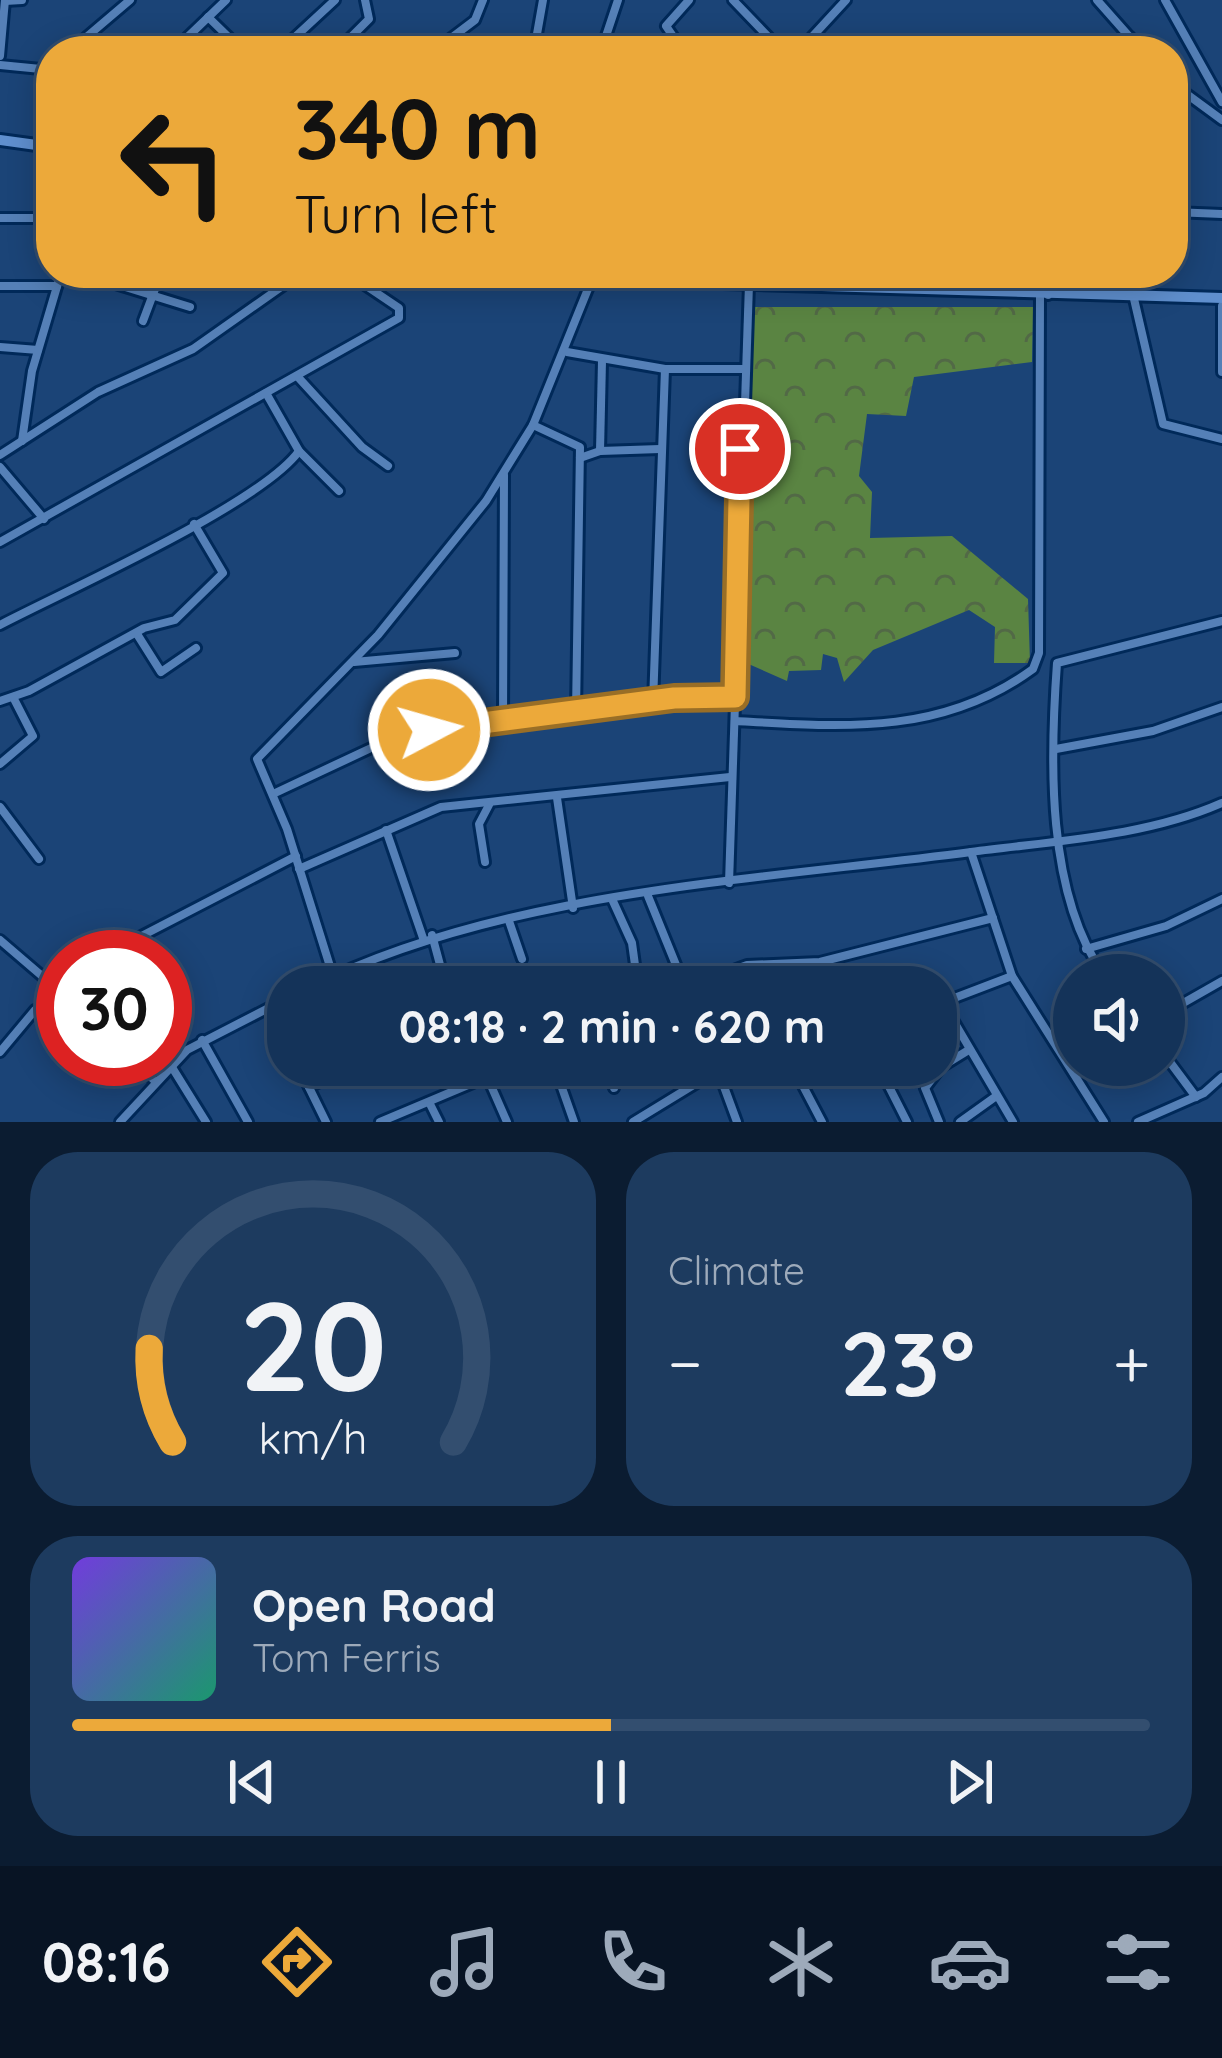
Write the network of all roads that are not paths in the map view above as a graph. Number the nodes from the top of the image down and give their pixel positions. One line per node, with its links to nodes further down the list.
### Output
1 (22, 0): 14 (street)
2 (130, 0): 16 (street)
3 (226, 0): 15 (street)
4 (335, 0): 19 (street)
5 (364, 0): 20 (street)
6 (483, 0): 21 (street)
7 (543, 0): 22 (street)
8 (618, 0): 23 (street)
9 (688, 0): 24 (street)
10 (733, 0): 25 (street)
11 (846, 0): 26 (street)
12 (1096, 0): 27 (street)
13 (1165, 0): 28 (street)
14 (5, 1): 30 (street)
15 (208, 17): 17 (street); 18 (street)
16 (88, 36)
17 (188, 36)
18 (228, 36)
19 (296, 36)
20 (352, 36)
21 (454, 36)
22 (537, 36)
23 (606, 36)
24 (673, 36)
25 (768, 36)
26 (814, 36)
27 (1129, 36)
28 (1185, 36)
29 (1188, 41): 34 (street)
30 (0, 56)
31 (0, 65): 32 (street)
32 (36, 69)
33 (1188, 95): 35 (street)
34 (1222, 102)
35 (1222, 120)
36 (0, 140): 37 (main road)
37 (36, 145)
38 (1188, 213): 39 (street)
39 (1222, 214)
40 (0, 218): 41 (street)
41 (36, 218)
42 (0, 286): 43 (street)
43 (36, 286)
44 (56, 288): 62 (street)
45 (131, 288): 55 (street)
46 (157, 288): 55 (street)
47 (278, 288): 73 (street)
48 (369, 288): 68 (street)
49 (589, 288): 63 (street)
50 (749, 288): 66 (street)
51 (876, 288): 54 (main road)
52 (1045, 288): 56 (street)
53 (1129, 288): 57 (street)
54 (881, 289): 56 (main road)
55 (155, 295): 59 (street); 60 (street)
56 (1044, 295): 57 (main road); 98 (street)
57 (1129, 295): 58 (main road); 72 (street)
58 (1222, 302): 67 (street)
59 (190, 307)
60 (143, 321)
61 (0, 347): 62 (street)
62 (38, 350): 73 (street)
63 (567, 352): 64 (street); 71 (street)
64 (602, 361): 65 (street); 76 (street)
65 (665, 369): 66 (street); 74 (street)
66 (743, 369): 93 (street)
67 (1222, 372): 69 (street)
68 (298, 376): 70 (street); 79 (street)
69 (1222, 387)
70 (266, 393): 75 (street); 83 (street)
71 (533, 425): 78 (street); 81 (street)
72 (1222, 439)
73 (22, 441): 77 (street)
74 (660, 449): 76 (street); 95 (street)
75 (298, 452): 82 (street); 84 (street)
76 (600, 452): 78 (street)
77 (0, 454)
78 (580, 458): 97 (street)
79 (388, 466)
80 (0, 467): 83 (street)
81 (504, 473): 91 (street); 99 (street)
82 (339, 491)
83 (44, 519): 85 (street)
84 (194, 524): 87 (street); 88 (street)
85 (0, 542)
86 (1222, 621): 100 (street)
87 (0, 625)
88 (137, 634): 89 (street); 92 (street)
89 (196, 648)
90 (455, 653): 91 (street)
91 (352, 662): 103 (street)
92 (13, 696): 94 (street); 101 (street)
93 (735, 697): 95 (street); 98 (street)
94 (0, 701)
95 (653, 703): 97 (street)
96 (1222, 707): 100 (street)
97 (576, 713): 99 (street)
98 (736, 721): 102 (street)
99 (503, 722): 103 (street)
100 (1056, 749): 109 (street)
101 (0, 764)
102 (730, 778): 104 (street); 115 (street)
103 (273, 794): 111 (street)
104 (557, 798): 106 (street); 119 (street)
105 (1222, 802): 109 (street)
106 (490, 804): 108 (street); 113 (street)
107 (0, 807): 112 (street)
108 (386, 830): 114 (street); 123 (street)
109 (1060, 840): 110 (street); 125 (street)
110 (971, 852): 115 (street); 120 (street)
111 (296, 856): 114 (street); 122 (street)
112 (39, 860)
113 (484, 862)
114 (299, 868): 128 (street)
115 (729, 883): 116 (street)
116 (648, 896): 117 (street); 132 (street)
117 (611, 899): 119 (street); 131 (street)
118 (1222, 899): 125 (street)
119 (573, 908): 121 (street)
120 (993, 918): 133 (street); 135 (street)
121 (509, 921): 123 (street); 127 (street)
122 (153, 930)
123 (427, 937): 129 (street); 130 (street)
124 (0, 940): 134 (street)
125 (1085, 949): 126 (street)
126 (1089, 954)
127 (522, 959)
128 (330, 966)
129 (357, 966)
130 (438, 966)
131 (635, 966)
132 (677, 966)
133 (744, 966)
134 (36, 973)
135 (1012, 976): 137 (street); 176 (street)
136 (1222, 980): 138 (street)
137 (957, 997)
138 (1185, 1002)
139 (267, 1009): 142 (street)
140 (36, 1010): 145 (street)
141 (957, 1034): 144 (street)
142 (202, 1040): 143 (street); 163 (street)
143 (192, 1048)
144 (967, 1051): 158 (street); 173 (street)
145 (0, 1052)
146 (1222, 1077): 159 (street)
147 (1185, 1082): 159 (street)
148 (149, 1086): 161 (street)
149 (184, 1086): 162 (street)
150 (466, 1086): 160 (street)
151 (491, 1086): 167 (street)
152 (561, 1086): 168 (street)
153 (689, 1086): 169 (street)
154 (724, 1086): 170 (street)
155 (803, 1086): 171 (street)
156 (889, 1086): 172 (street)
157 (309, 1087): 164 (street)
158 (994, 1097): 174 (street); 175 (street)
159 (1196, 1097): 177 (street)
160 (429, 1102): 165 (street); 166 (street)
161 (120, 1122)
162 (206, 1122)
163 (248, 1122)
164 (326, 1122)
165 (380, 1122)
166 (440, 1122)
167 (507, 1122)
168 (574, 1122)
169 (633, 1122)
170 (737, 1122)
171 (822, 1122)
172 (907, 1122)
173 (939, 1122)
174 (960, 1122)
175 (1012, 1122)
176 (1103, 1122)
177 (1138, 1122)

